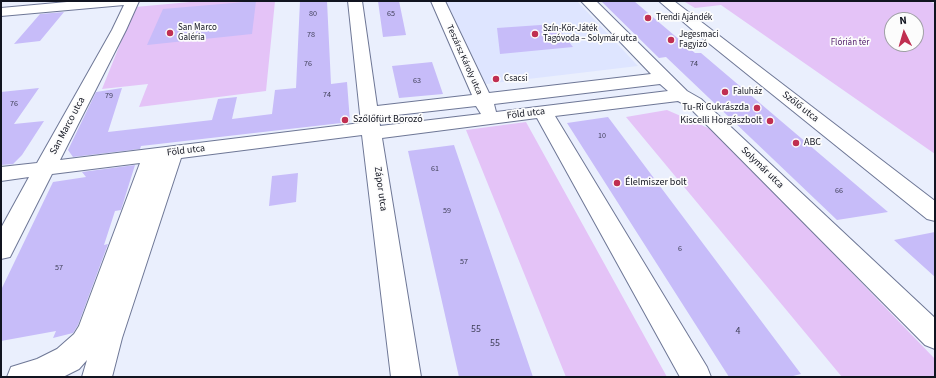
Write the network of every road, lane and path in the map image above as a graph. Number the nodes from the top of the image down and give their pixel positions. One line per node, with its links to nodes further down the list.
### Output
1 (122, 1): 7 (street)
2 (132, 1): 15 (street, San Marco utca)
3 (355, 1): 13 (street, Zápor utca)
4 (438, 1): 10 (street, Teszársz Károly utca)
5 (588, 1): 8 (street, Solymár utca)
6 (666, 1): 17 (street, Szőlő utca)
7 (1, 12)
8 (664, 78): 9 (street, Solymár utca); 10 (street, Föld utca)
9 (682, 95): 11 (street, Föld utca); 19 (street, Solymár utca)
10 (482, 99): 12 (street, Teszársz Károly utca); 13 (street, Föld utca)
11 (543, 112): 12 (street, Föld utca); 23 (street)
12 (491, 118): 13 (street, Föld utca)
13 (370, 125): 14 (street, Föld utca); 22 (street, Zápor utca)
14 (163, 154): 15 (street, Föld utca); 20 (street); 21 (street)
15 (45, 168): 16 (street, Föld utca); 18 (street, San Marco utca)
16 (1, 174)
17 (935, 213)
18 (1, 250)
19 (935, 336)
20 (22, 377)
21 (97, 377)
22 (406, 377)
23 (696, 377)

